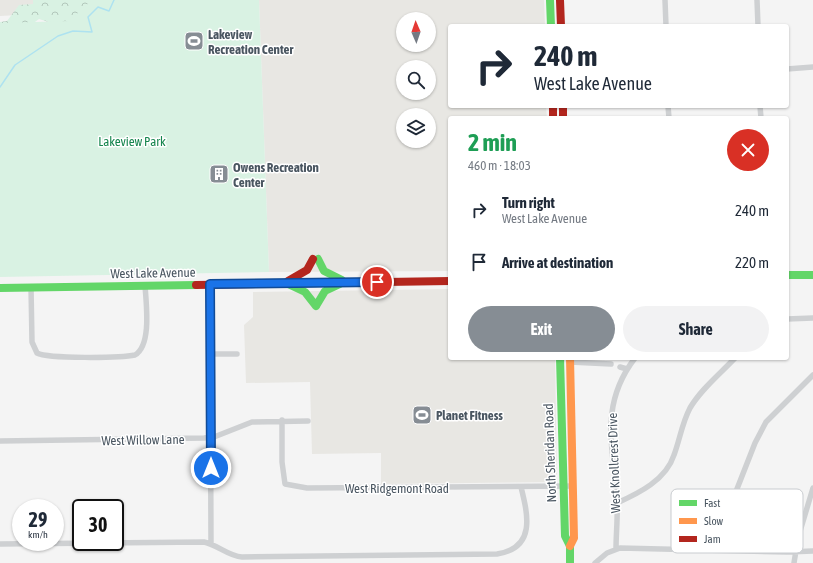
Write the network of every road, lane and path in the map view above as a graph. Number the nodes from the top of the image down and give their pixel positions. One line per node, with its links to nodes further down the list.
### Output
1 (550, 0): 5 (main road)
2 (560, 0): 6 (main road)
3 (665, 0): 7 (street)
4 (757, 0): 8 (street)
5 (551, 24)
6 (561, 24)
7 (666, 24)
8 (758, 24)
9 (813, 67): 10 (street)
10 (789, 69)
11 (813, 274): 12 (main road)
12 (789, 275)
13 (448, 281): 14 (main road, West Lake Avenue)
14 (346, 282): 15 (main road, West Lake Avenue); 15 (main road); 15 (main road)
15 (284, 283): 17 (main road, West Lake Avenue)
16 (145, 284): 17 (main road, West Lake Avenue); 18 (main road, West Lake Avenue); 18 (street)
17 (210, 284): 22 (street)
18 (31, 287): 19 (main road, West Lake Avenue)
19 (0, 288)
20 (813, 318): 21 (street)
21 (789, 319)
22 (211, 354): 23 (street); 37 (street)
23 (237, 354)
24 (560, 360): 36 (main road, North Sheridan Road)
25 (568, 360): 33 (main road, North Sheridan Road)
26 (577, 360): 29 (street)
27 (634, 360): 31 (street, West Knollcrest Drive)
28 (733, 360): 45 (street)
29 (611, 364)
30 (620, 367): 31 (street)
31 (627, 370): 45 (street, West Knollcrest Drive)
32 (813, 375): 44 (street)
33 (571, 394): 36 (main road); 39 (main road, North Sheridan Road)
34 (282, 420): 35 (street, West Willow Lane); 37 (street, West Willow Lane); 42 (street, West Ridgemont Road)
35 (308, 421)
36 (561, 430): 39 (main road); 40 (main road, North Sheridan Road)
37 (212, 438): 38 (street, West Willow Lane); 48 (street)
38 (0, 441)
39 (572, 463): 41 (main road, North Sheridan Road)
40 (563, 486): 41 (street, West Ridgemont Road); 42 (street, West Ridgemont Road); 49 (main road, North Sheridan Road)
41 (573, 486): 49 (main road, North Sheridan Road)
42 (521, 487): 55 (street)
43 (813, 488): 46 (street)
44 (737, 489)
45 (617, 503): 50 (street, West Knollcrest Drive)
46 (803, 524)
47 (0, 544): 48 (street)
48 (211, 544): 55 (street)
49 (570, 546): 56 (main road, North Sheridan Road)
50 (616, 550): 51 (street); 57 (street)
51 (671, 550)
52 (813, 551): 53 (street)
53 (803, 552)
54 (795, 553): 58 (street)
55 (262, 560)
56 (570, 563)
57 (595, 563)
58 (794, 563)

